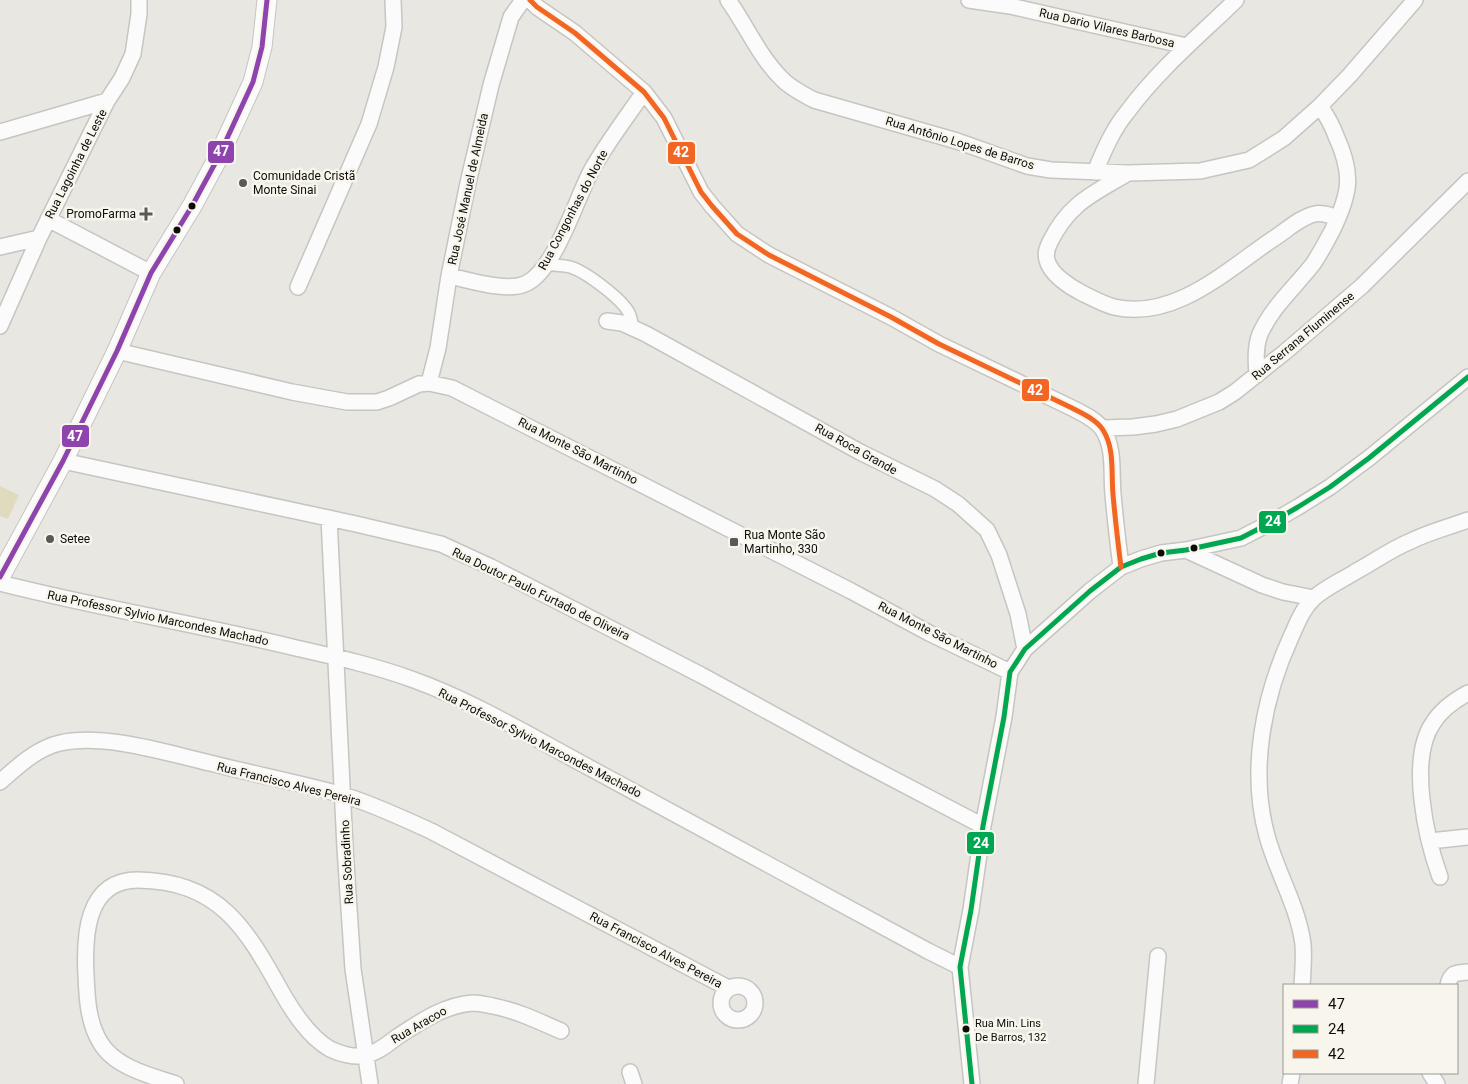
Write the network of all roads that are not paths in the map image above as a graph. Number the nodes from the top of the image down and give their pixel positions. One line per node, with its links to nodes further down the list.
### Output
1 (139, 0): 12 (street, Rua Lagoinha de Leste)
2 (268, 0): 23 (street)
3 (393, 0): 25 (street)
4 (523, 0): 24 (street, Rua José Manuel de Almeida)
5 (530, 0): 11 (street)
6 (728, 0): 15 (street, Rua Antônio Lopes de Barros)
7 (969, 0): 10 (street, Rua Dario Vilares Barbosa)
8 (1236, 0): 10 (street)
9 (1415, 0): 13 (street, Rua Antônio Lopes de Barros)
10 (1186, 46): 15 (street)
11 (644, 92): 22 (street, Rua Congonhas do Norte); 33 (street)
12 (107, 101): 14 (street); 19 (street, Rua Lagoinha de Leste)
13 (1320, 106): 16 (street, Rua Antônio Lopes de Barros); 18 (street)
14 (0, 132)
15 (1095, 172): 16 (street, Rua Antônio Lopes de Barros)
16 (1128, 173): 18 (street)
17 (1468, 180): 30 (street, Rua Serrana Fluminense)
18 (1338, 218): 30 (street)
19 (48, 220): 20 (street, Rua Lagoinha de Leste); 23 (street)
20 (38, 238): 21 (street); 27 (street, Rua Lagoinha de Leste)
21 (0, 247)
22 (547, 264): 24 (street, Rua Congonhas do Norte); 28 (street)
23 (151, 273): 29 (street)
24 (449, 276): 32 (street, Rua José Manuel de Almeida)
25 (298, 287)
26 (607, 321): 28 (street, Rua Roca Grande)
27 (0, 326)
28 (633, 328): 42 (street, Rua Roca Grande)
29 (117, 351): 32 (street); 34 (street)
30 (1256, 376): 33 (street, Rua Serrana Fluminense)
31 (1468, 377): 37 (street)
32 (429, 383): 44 (street, Rua Monte São Martinho)
33 (1103, 428): 38 (street)
34 (63, 461): 35 (street, Rua Doutor Paulo Furtado de Oliveira); 39 (street)
35 (329, 518): 43 (street, Rua Sobradinho); 48 (street, Rua Doutor Paulo Furtado de Oliveira)
36 (1468, 520): 41 (street)
37 (1186, 550): 38 (street); 41 (street)
38 (1121, 567): 42 (street)
39 (0, 577)
40 (0, 583): 43 (street, Rua Professor Sylvio Marcondes Machado)
41 (1314, 598): 54 (street)
42 (1025, 649): 44 (street)
43 (336, 657): 47 (street, Rua Sobradinho); 53 (street, Rua Professor Sylvio Marcondes Machado)
44 (1010, 672): 48 (street)
45 (1468, 693): 50 (street)
46 (0, 782): 47 (street, Rua Francisco Alves Pereira)
47 (343, 795): 55 (street, Rua Francisco Alves Pereira); 57 (street, Rua Sobradinho)
48 (983, 826): 53 (street)
49 (1468, 836): 50 (street)
50 (1430, 841): 51 (street)
51 (1440, 877)
52 (1158, 956): 61 (street)
53 (960, 967): 60 (street)
54 (1302, 984)
55 (728, 988)
56 (561, 1031): 57 (street, Rua Aracoo)
57 (365, 1055): 58 (street); 59 (street, Rua Sobradinho)
58 (176, 1084)
59 (370, 1084)
60 (972, 1084)
61 (1146, 1084)

